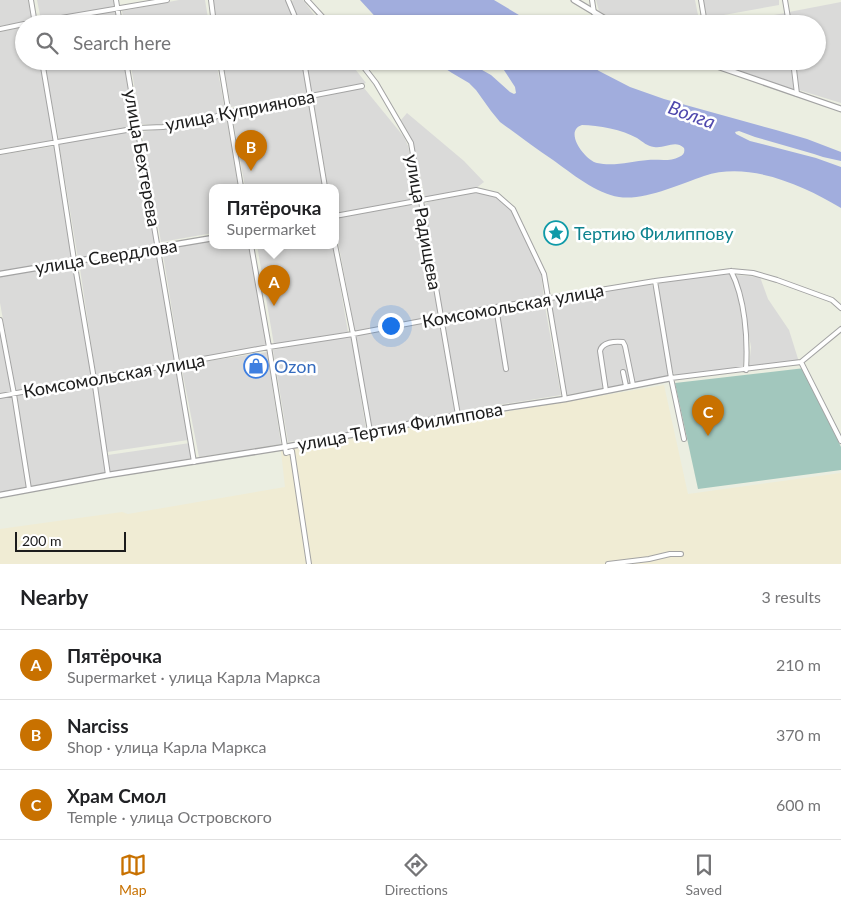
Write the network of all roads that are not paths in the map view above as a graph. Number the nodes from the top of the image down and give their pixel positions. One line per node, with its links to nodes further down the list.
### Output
1 (31, 0): 13 (street)
2 (116, 0): 11 (street)
3 (166, 0): 11 (street)
4 (211, 0): 16 (street)
5 (288, 0): 17 (street)
6 (308, 0): 18 (street)
7 (574, 0): 12 (street)
8 (592, 0): 12 (street)
9 (701, 0): 20 (street)
10 (785, 0): 21 (street)
11 (118, 9): 14 (street); 15 (street)
12 (594, 12): 19 (street)
13 (34, 15)
14 (82, 15)
15 (119, 15)
16 (213, 15)
17 (294, 15)
18 (321, 15)
19 (599, 15)
20 (704, 15)
21 (788, 15)
22 (15, 26): 23 (street)
23 (0, 28)
24 (44, 70): 37 (street)
25 (128, 70): 36 (street, улица Бехтерева)
26 (221, 70): 35 (street)
27 (306, 70): 33 (street)
28 (366, 70): 41 (street, улица Радищева)
29 (731, 70): 32 (street)
30 (794, 70): 32 (street)
31 (362, 86): 33 (street, улица Куприянова)
32 (797, 94): 34 (street)
33 (310, 96): 35 (street, улица Куприянова); 40 (street)
34 (841, 109)
35 (228, 112): 36 (street, улица Куприянова); 39 (street)
36 (138, 128): 37 (street, улица Куприянова); 44 (street, улица Бехтерева)
37 (56, 143): 38 (street, улица Куприянова); 47 (street)
38 (0, 152)
39 (240, 184)
40 (325, 184)
41 (420, 200): 42 (street); 51 (street); 54 (street, улица Радищева)
42 (339, 215)
43 (209, 239): 44 (street, улица Свердлова)
44 (158, 247): 47 (street, улица Свердлова); 60 (street, улица Бехтерева)
45 (252, 249): 58 (street)
46 (336, 249): 57 (street)
47 (74, 260): 49 (street, улица Свердлова); 65 (street)
48 (731, 271): 50 (street, Комсомольская улица); 53 (street, Комсомольская улица); 62 (street)
49 (0, 274)
50 (655, 281): 51 (street, Комсомольская улица); 64 (street)
51 (547, 298): 52 (street, Комсомольская улица); 71 (street)
52 (496, 307): 54 (street, Комсомольская улица); 61 (street)
53 (841, 308)
54 (441, 317): 57 (street, Комсомольская улица); 72 (street, улица Радищева)
55 (0, 320): 69 (street)
56 (841, 329): 59 (street)
57 (353, 334): 58 (street, Комсомольская улица); 73 (street)
58 (269, 347): 60 (street, Комсомольская улица); 76 (street)
59 (801, 362): 62 (street, улица Тертия Филиппова); 75 (street)
60 (177, 364): 65 (street, Комсомольская улица); 77 (street, улица Бехтерева)
61 (506, 369)
62 (746, 370): 64 (street, улица Тертия Филиппова)
63 (623, 372): 67 (street)
64 (671, 378): 66 (street, улица Тертия Филиппова); 74 (street)
65 (94, 379): 69 (street, Комсомольская улица); 78 (street)
66 (632, 385): 67 (street, улица Тертия Филиппова); 68 (street)
67 (626, 386): 68 (street, улица Тертия Филиппова)
68 (606, 390): 71 (street, улица Тертия Филиппова)
69 (14, 394): 70 (street, Комсомольская улица); 79 (street)
70 (0, 396)
71 (565, 399): 72 (street, улица Тертия Филиппова)
72 (458, 415): 73 (street, улица Тертия Филиппова)
73 (370, 431): 76 (street, улица Тертия Филиппова)
74 (684, 439)
75 (841, 441)
76 (285, 449): 77 (street, улица Тертия Филиппова); 82 (street)
77 (194, 462): 78 (street, улица Тертия Филиппова)
78 (108, 475): 79 (street, улица Тертия Филиппова)
79 (29, 490): 80 (street, улица Тертия Филиппова)
80 (0, 495)
81 (680, 554): 83 (street)
82 (309, 564)
83 (608, 564)

